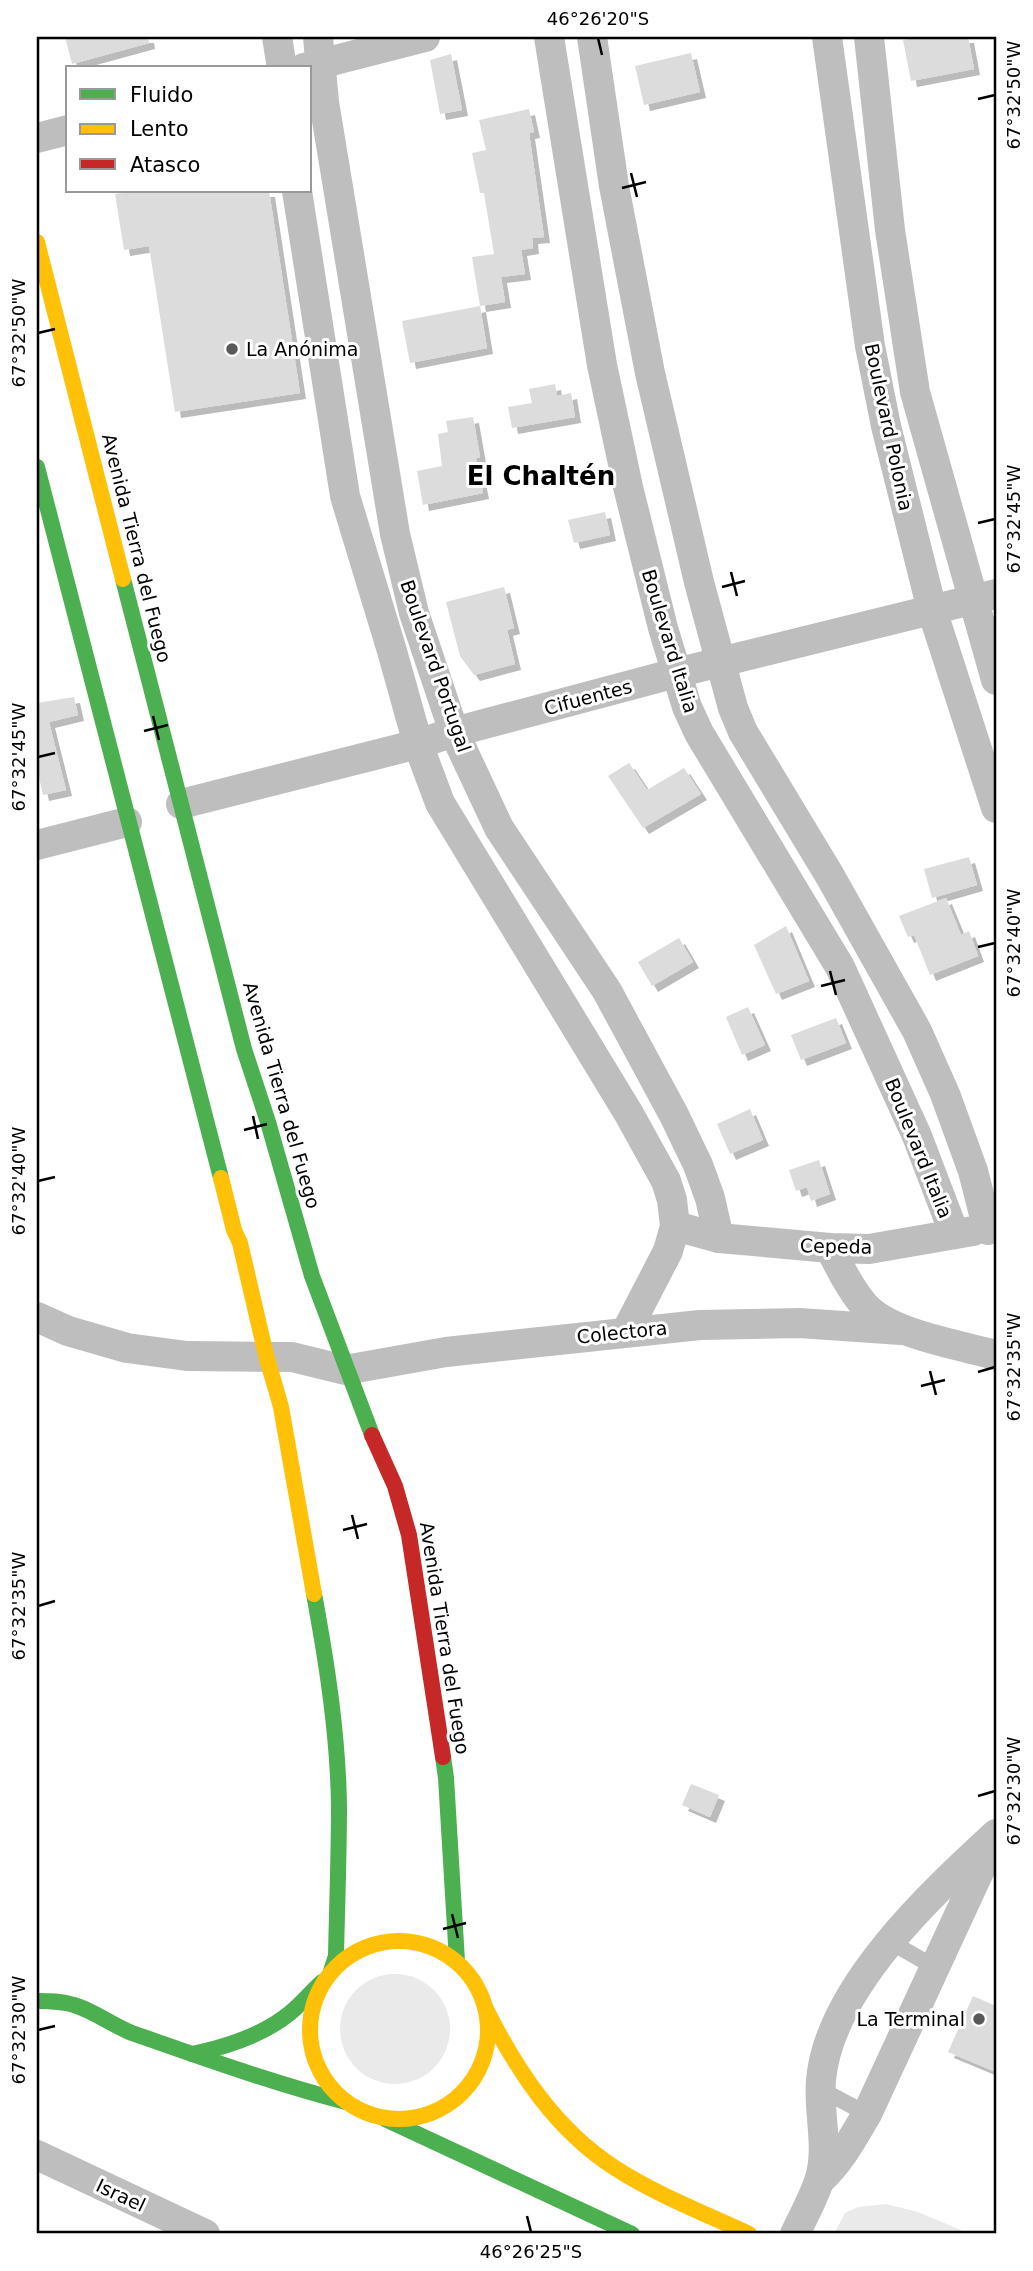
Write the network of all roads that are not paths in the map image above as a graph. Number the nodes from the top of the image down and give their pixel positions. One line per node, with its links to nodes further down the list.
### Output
1 (277, 37): 8 (street)
2 (425, 37): 7 (street)
3 (549, 37): 17 (street, Boulevard Italia)
4 (592, 37): 16 (street, Boulevard Italia)
5 (827, 37): 15 (street, Boulevard Polonia)
6 (869, 37): 14 (street, Boulevard Polonia)
7 (313, 56): 19 (street, Boulevard Portugal)
8 (282, 66)
9 (66, 131): 10 (street)
10 (37, 138)
11 (297, 192): 20 (street, Boulevard Portugal)
12 (37, 242): 21 (street, Avenida Tierra del Fuego)
13 (37, 467): 23 (street)
14 (985, 597): 15 (street, Cifuentes); 18 (street, Boulevard Polonia)
15 (932, 610): 16 (street, Cifuentes); 22 (street, Boulevard Polonia)
16 (721, 664): 17 (street, Cifuentes); 26 (street, Boulevard Italia)
17 (676, 673): 19 (street, Cifuentes); 27 (street, Boulevard Italia)
18 (996, 680)
19 (454, 732): 20 (street, Cifuentes); 28 (street, Boulevard Portugal)
20 (418, 744): 21 (street, Cifuentes); 25 (street, Boulevard Portugal)
21 (181, 804): 35 (street, Avenida Tierra del Fuego)
22 (996, 808)
23 (127, 822): 24 (street); 33 (street)
24 (37, 845)
25 (676, 1227): 28 (street, Cepeda); 32 (street)
26 (992, 1230): 27 (street, Cepeda)
27 (954, 1233): 29 (street, Cepeda)
28 (719, 1238): 29 (street, Cepeda)
29 (830, 1248): 31 (street)
30 (37, 1317): 33 (street)
31 (901, 1330): 32 (street, Colectora); 34 (street)
32 (626, 1332): 35 (street, Colectora)
33 (266, 1355): 35 (street); 40 (street)
34 (996, 1355)
35 (345, 1370): 38 (street, Avenida Tierra del Fuego)
36 (996, 1835): 37 (street); 39 (street)
37 (891, 1942): 39 (lane); 44 (street)
38 (457, 1961): 40 (street); 42 (street)
39 (934, 1967): 46 (street)
40 (328, 1975): 43 (street); 45 (street)
41 (37, 2001): 43 (street)
42 (485, 2007): 47 (street); 52 (street)
43 (192, 2054): 45 (street)
44 (821, 2090): 46 (lane); 49 (street)
45 (346, 2102): 47 (street)
46 (867, 2113): 49 (street)
47 (384, 2118): 51 (street)
48 (37, 2155): 50 (street, Israel)
49 (820, 2180): 53 (street)
50 (205, 2234)
51 (632, 2234)
52 (749, 2234)
53 (795, 2234)

